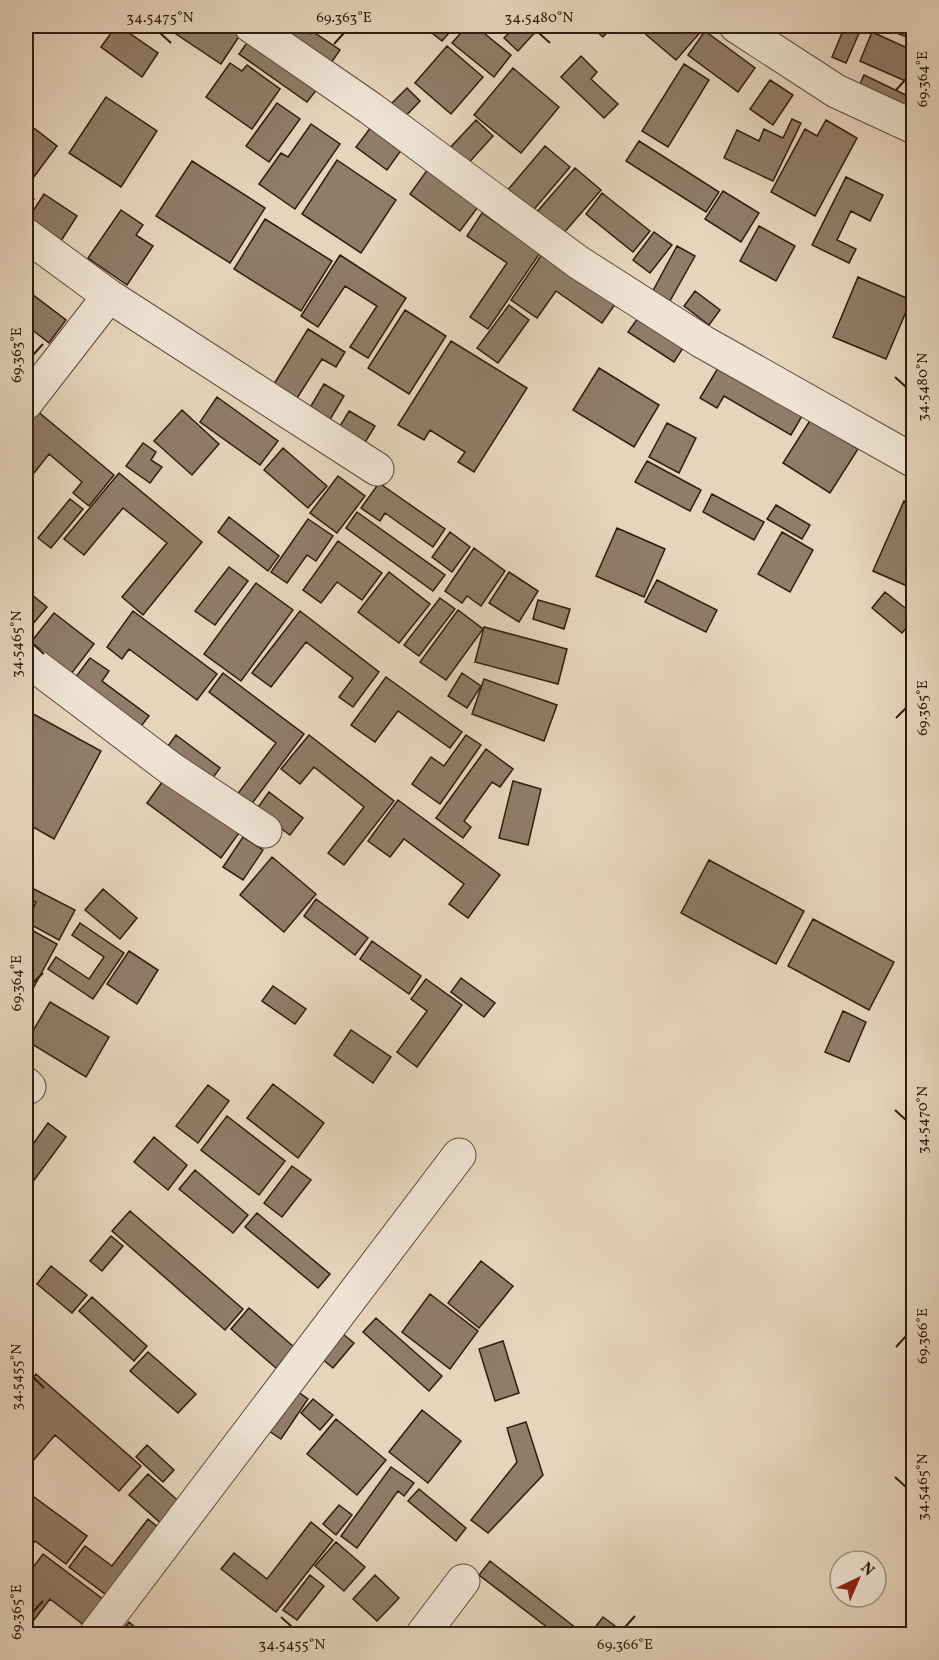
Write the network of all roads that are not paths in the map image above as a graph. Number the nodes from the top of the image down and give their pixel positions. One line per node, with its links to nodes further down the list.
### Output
1 (251, 26): 7 (street)
2 (736, 26): 3 (street)
3 (914, 127)
4 (26, 235): 5 (street)
5 (109, 296): 6 (street); 8 (street)
6 (26, 403)
7 (914, 461)
8 (377, 469)
9 (26, 659): 10 (street)
10 (265, 831)
11 (459, 1155): 13 (street)
12 (463, 1581): 14 (street)
13 (96, 1635)
14 (423, 1635)

